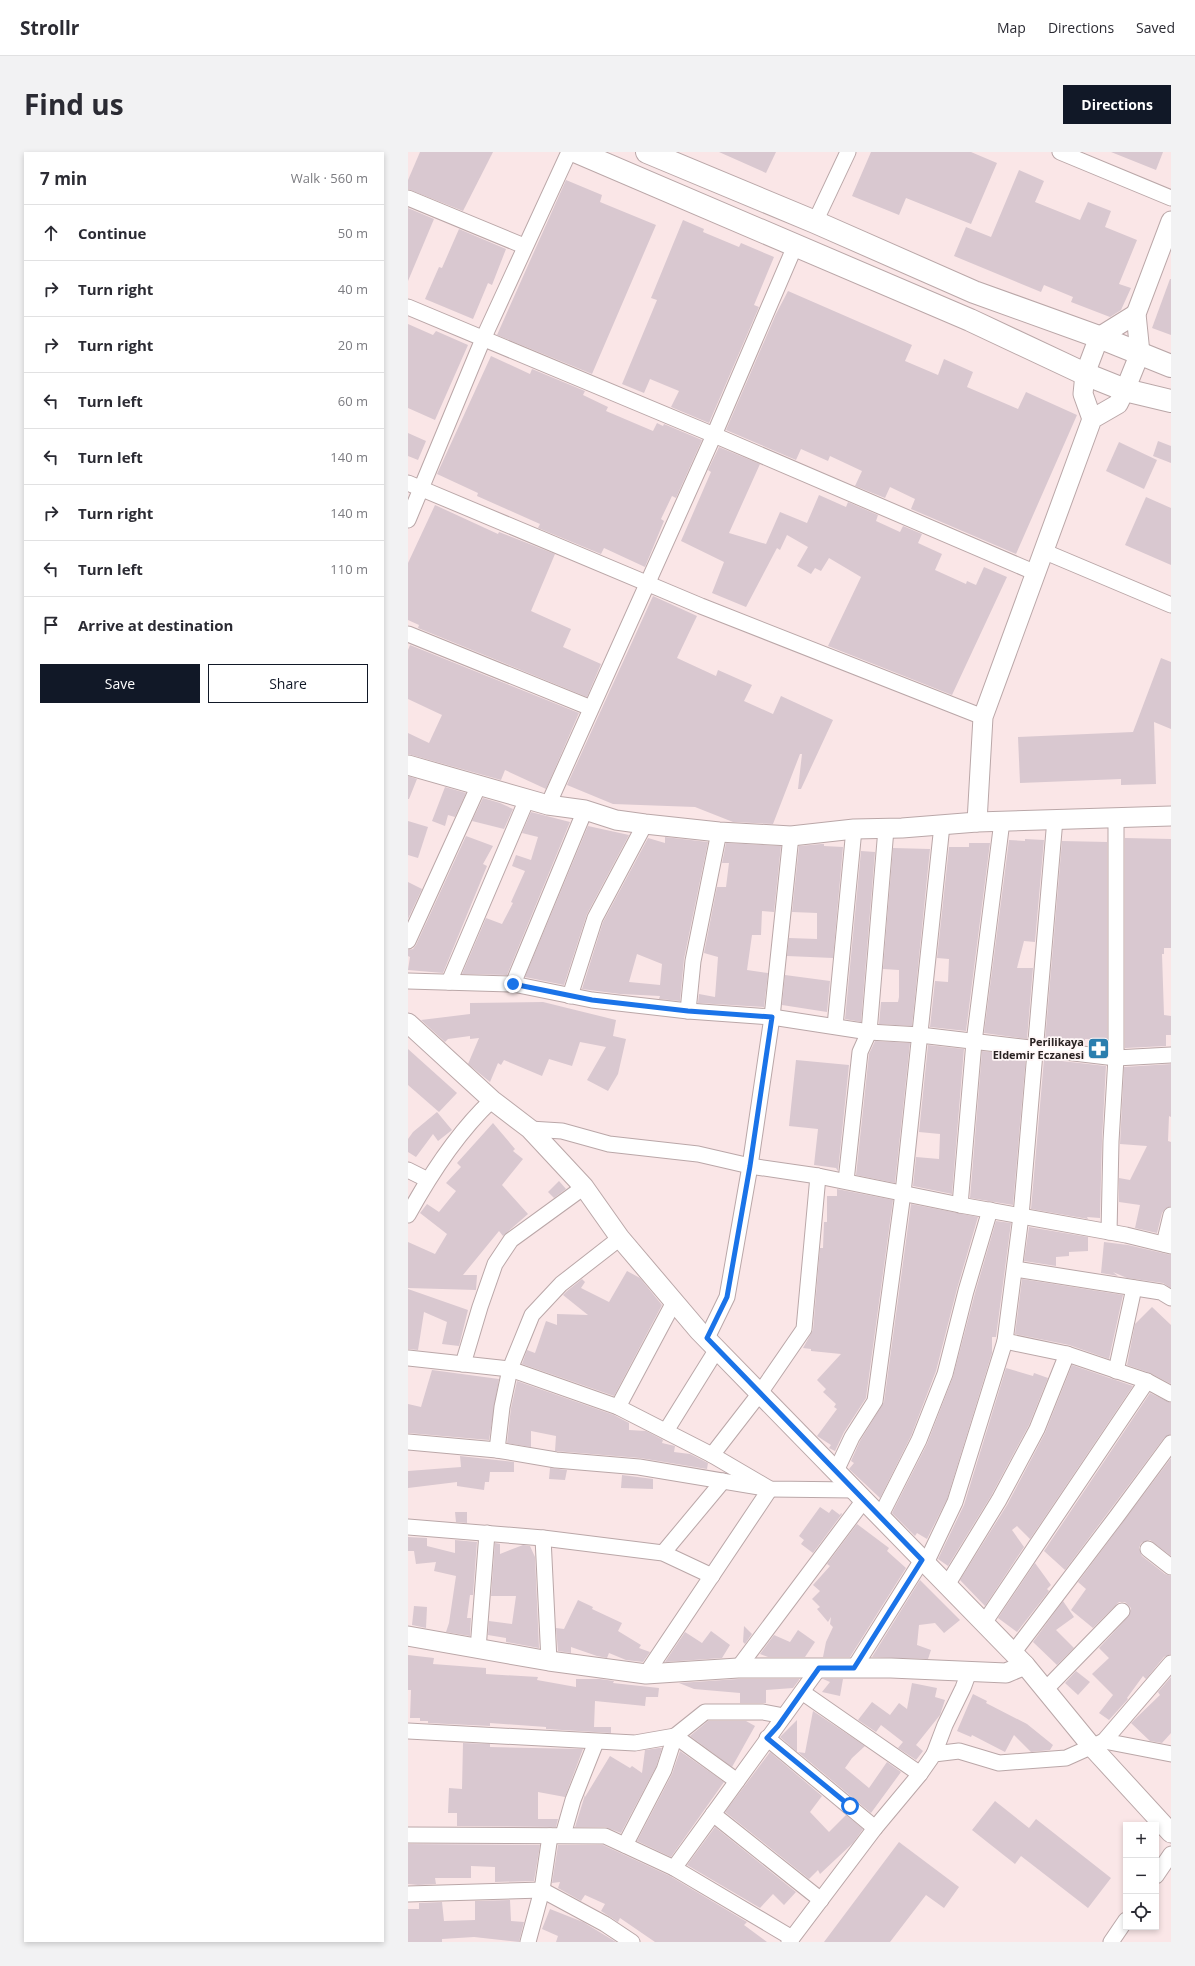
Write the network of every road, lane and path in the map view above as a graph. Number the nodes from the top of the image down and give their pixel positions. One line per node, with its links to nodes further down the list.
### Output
1 (569, 152): 10 (street)
2 (577, 152): 11 (main road)
3 (647, 152): 9 (main road)
4 (848, 152): 9 (street)
5 (1060, 152): 7 (street)
6 (408, 198): 10 (street)
7 (1171, 198)
8 (1171, 221): 13 (street)
9 (815, 222): 14 (main road)
10 (524, 246): 15 (street)
11 (795, 246): 18 (main road); 22 (street)
12 (408, 307): 15 (street)
13 (1136, 314): 14 (street); 16 (street)
14 (1099, 337): 16 (main road); 18 (street)
15 (483, 339): 22 (street); 23 (street)
16 (1140, 353): 17 (main road); 19 (street)
17 (1171, 366)
18 (1085, 374): 19 (main road); 21 (street)
19 (1126, 390): 20 (main road); 21 (street)
20 (1171, 401)
21 (1092, 419): 25 (street)
22 (714, 435): 26 (street); 27 (street)
23 (414, 486): 24 (street); 27 (street)
24 (408, 520)
25 (1043, 552): 26 (street); 28 (street)
26 (1036, 573): 31 (street)
27 (648, 583): 30 (street); 31 (street)
28 (1171, 604)
29 (408, 634): 30 (street)
30 (591, 708): 35 (street)
31 (983, 717): 41 (street)
32 (408, 764): 33 (street)
33 (479, 785): 34 (street); 48 (street)
34 (527, 799): 35 (street); 50 (street)
35 (548, 805): 36 (street)
36 (585, 810): 42 (street); 51 (street)
37 (1171, 816): 38 (street)
38 (1116, 818): 39 (street); 62 (street)
39 (1055, 819): 40 (street); 60 (street)
40 (1002, 821): 41 (street); 59 (street)
41 (977, 822): 43 (street)
42 (645, 824): 46 (street); 52 (street)
43 (942, 825): 44 (street); 58 (street)
44 (886, 829): 45 (street); 57 (street)
45 (854, 830): 47 (street); 56 (street)
46 (720, 832): 47 (street); 53 (street)
47 (791, 836): 54 (street)
48 (408, 941)
49 (408, 981): 50 (street)
50 (449, 982): 51 (street)
51 (513, 984): 52 (street)
52 (570, 996): 53 (street)
53 (688, 1011): 54 (street)
54 (772, 1017): 56 (street); 65 (street)
55 (408, 1023): 63 (street)
56 (835, 1026): 57 (street)
57 (869, 1032): 58 (street); 68 (street)
58 (920, 1036): 59 (street); 71 (street)
59 (974, 1042): 60 (street); 72 (street)
60 (1035, 1049): 62 (street); 75 (street)
61 (1171, 1055): 62 (street)
62 (1116, 1058): 77 (street)
63 (492, 1100): 64 (street); 69 (street)
64 (530, 1129): 65 (street); 70 (street)
65 (750, 1166): 67 (street); 85 (street)
66 (408, 1170): 69 (street)
67 (818, 1176): 68 (street); 92 (street)
68 (846, 1181): 71 (street)
69 (419, 1187): 74 (street)
70 (584, 1188): 78 (street); 88 (street)
71 (903, 1193): 72 (street); 100 (street)
72 (960, 1205): 73 (street)
73 (990, 1210): 75 (street); 104 (street)
74 (408, 1216)
75 (1021, 1216): 77 (street); 80 (street)
76 (1171, 1216): 79 (street)
77 (1110, 1232): 79 (street)
78 (620, 1238): 83 (street); 89 (street)
79 (1168, 1245)
80 (1015, 1268): 81 (street); 84 (street)
81 (1134, 1288): 82 (street); 90 (street)
82 (1171, 1298)
83 (674, 1302): 85 (street); 94 (street)
84 (1005, 1341): 86 (street); 110 (street)
85 (712, 1344): 92 (street); 95 (street)
86 (1067, 1354): 90 (street); 113 (street)
87 (408, 1358): 88 (street)
88 (463, 1364): 89 (street)
89 (510, 1369): 94 (street); 98 (street)
90 (1116, 1370): 91 (street)
91 (1147, 1381): 93 (street); 115 (street)
92 (760, 1393): 99 (street); 100 (street)
93 (1171, 1394)
94 (618, 1407): 95 (street)
95 (666, 1431): 99 (street)
96 (408, 1442): 98 (street)
97 (1171, 1443): 118 (street)
98 (497, 1450): 101 (street)
99 (712, 1455): 102 (street)
100 (836, 1471): 103 (street)
101 (723, 1481): 102 (street); 109 (street)
102 (770, 1490): 103 (street); 112 (street)
103 (859, 1495): 104 (street); 121 (street)
104 (880, 1517): 110 (street)
105 (408, 1527): 106 (street)
106 (487, 1533): 107 (street); 117 (street)
107 (543, 1538): 109 (street); 119 (street)
108 (1148, 1549): 111 (street)
109 (663, 1553): 112 (street)
110 (924, 1562): 113 (street); 123 (street)
111 (1171, 1567)
112 (712, 1576): 125 (street)
113 (947, 1585): 115 (street)
114 (1122, 1611): 126 (street)
115 (984, 1623): 118 (street)
116 (408, 1636): 117 (street)
117 (478, 1649): 119 (street)
118 (1019, 1659): 124 (street); 126 (street)
119 (549, 1661): 125 (street)
120 (1171, 1662): 133 (street)
121 (738, 1668): 122 (street); 125 (street)
122 (819, 1668): 123 (street); 127 (street)
123 (854, 1668): 124 (street)
124 (969, 1672): 134 (street)
125 (646, 1674)
126 (1045, 1690): 133 (street)
127 (802, 1692): 128 (street); 136 (street)
128 (784, 1716): 130 (street); 131 (street)
129 (408, 1731): 132 (street)
130 (675, 1736): 132 (street); 137 (street); 143 (street)
131 (767, 1738): 137 (street); 139 (street)
132 (596, 1742): 142 (street)
133 (1099, 1744): 134 (street); 135 (street); 140 (street)
134 (934, 1754): 136 (street)
135 (1171, 1754)
136 (920, 1774): 139 (street)
137 (737, 1781): 138 (street)
138 (713, 1814): 145 (street); 149 (street)
139 (875, 1828): 149 (street)
140 (1171, 1833)
141 (408, 1835): 142 (street)
142 (556, 1836): 143 (street); 147 (street)
143 (625, 1845): 145 (street)
144 (1171, 1854): 146 (street)
145 (674, 1868): 151 (street)
146 (1159, 1872)
147 (542, 1890): 148 (street); 152 (street); 153 (street)
148 (408, 1894)
149 (821, 1900): 151 (street)
150 (1123, 1924): 154 (street)
151 (790, 1940)
152 (528, 1942)
153 (632, 1942)
154 (1111, 1942)

